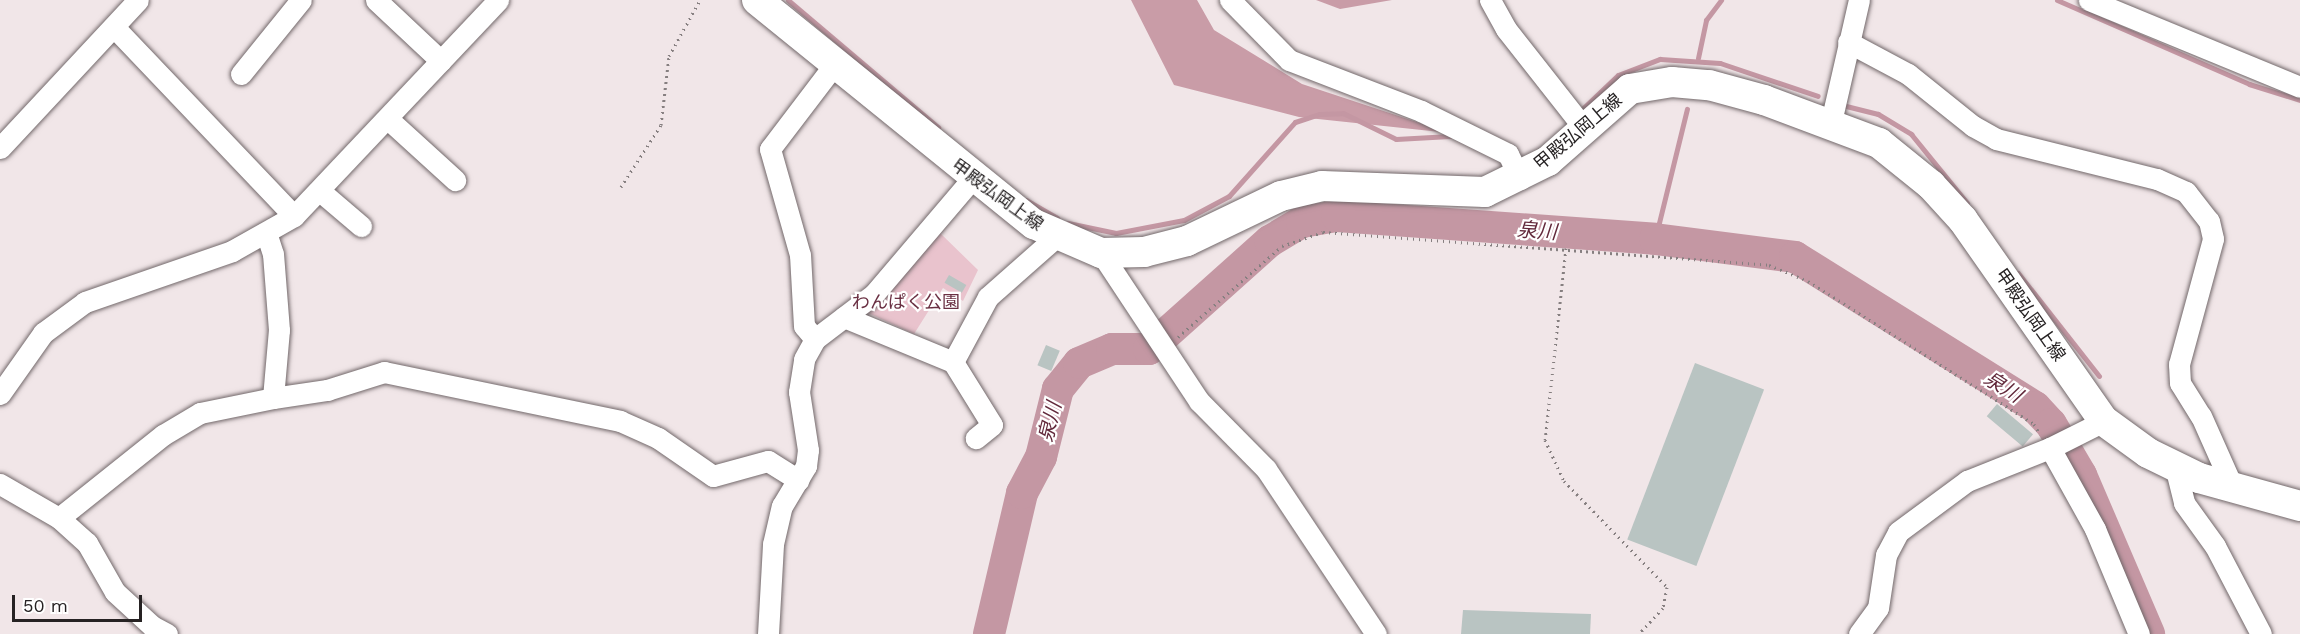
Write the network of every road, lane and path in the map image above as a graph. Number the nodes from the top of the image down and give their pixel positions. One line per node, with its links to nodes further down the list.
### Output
1 (138, 0): 11 (street)
2 (301, 0): 15 (street)
3 (376, 0): 13 (street)
4 (498, 0): 13 (street)
5 (700, 0): 24 (path)
6 (757, 0): 14 (main road, 甲殿弘岡上線)
7 (1230, 0): 21 (street)
8 (1490, 0): 18 (street)
9 (1859, 0): 12 (street)
10 (2089, 0): 16 (street)
11 (114, 27): 20 (street); 26 (street)
12 (1848, 42): 19 (street); 44 (street)
13 (441, 61): 17 (street)
14 (834, 65): 22 (main road, 甲殿弘岡上線); 33 (street)
15 (241, 74)
16 (2300, 87)
17 (388, 119): 23 (street); 25 (street)
18 (1576, 119): 19 (main road, 甲殿弘岡上線); 21 (main road, 甲殿弘岡上線)
19 (1831, 122): 38 (main road, 甲殿弘岡上線)
20 (0, 148)
21 (1514, 166): 31 (main road, 甲殿弘岡上線)
22 (972, 179): 29 (main road, 甲殿弘岡上線); 32 (street)
23 (455, 180)
24 (621, 187)
25 (320, 191): 26 (street); 27 (street)
26 (294, 216): 28 (street)
27 (361, 226)
28 (267, 235): 36 (street); 37 (street)
29 (1057, 236): 31 (main road, 甲殿弘岡上線); 35 (street)
30 (1566, 248): 34 (path); 40 (path); 50 (path)
31 (1101, 253): 34 (street)
32 (844, 316): 33 (street); 35 (street)
33 (815, 339): 42 (street)
34 (1159, 339): 49 (street)
35 (953, 362): 39 (street)
36 (0, 394)
37 (273, 398): 42 (street); 46 (street)
38 (2104, 421): 40 (street); 41 (main road, 甲殿弘岡上線)
39 (976, 438)
40 (2059, 443): 51 (street); 52 (street)
41 (2175, 466): 44 (main road, 甲殿弘岡上線); 53 (street)
42 (799, 480): 48 (street)
43 (0, 484): 46 (street)
44 (2233, 488): 45 (main road, 甲殿弘岡上線)
45 (2300, 506)
46 (59, 518): 47 (street)
47 (167, 634)
48 (768, 634)
49 (1376, 634)
50 (1639, 634)
51 (1859, 634)
52 (2139, 634)
53 (2261, 634)

